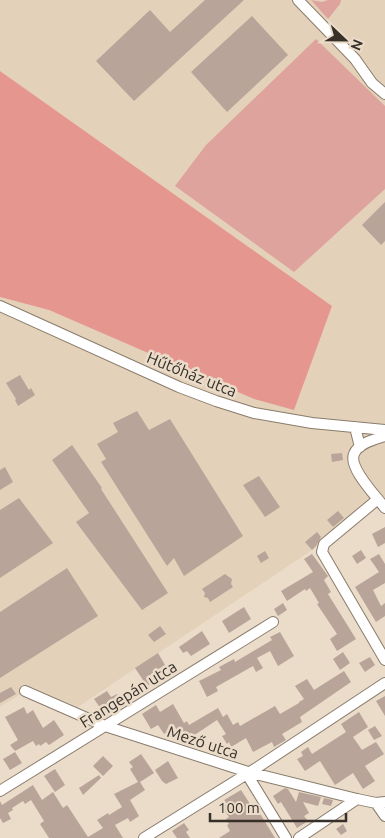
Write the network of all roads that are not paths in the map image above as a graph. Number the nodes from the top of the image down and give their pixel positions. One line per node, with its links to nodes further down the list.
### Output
1 (298, 0): 2 (street)
2 (385, 94)
3 (0, 306): 4 (street, Hűtőház utca)
4 (355, 427): 5 (street, Hűtőház utca); 7 (street)
5 (385, 430)
6 (385, 436): 7 (street)
7 (360, 447): 8 (street)
8 (378, 499): 9 (street); 11 (street)
9 (385, 508)
10 (273, 622): 14 (street, Frangepán utca)
11 (385, 660)
12 (385, 683): 15 (street)
13 (25, 691): 14 (street, Mező utca)
14 (105, 726): 15 (street, Mező utca); 16 (street, Frangepán utca)
15 (248, 772): 17 (street, Mező utca); 20 (street); 21 (street)
16 (0, 791)
17 (357, 800): 18 (street, Mező utca); 22 (street)
18 (381, 803): 19 (street)
19 (385, 816)
20 (144, 838)
21 (286, 838)
22 (299, 838)

